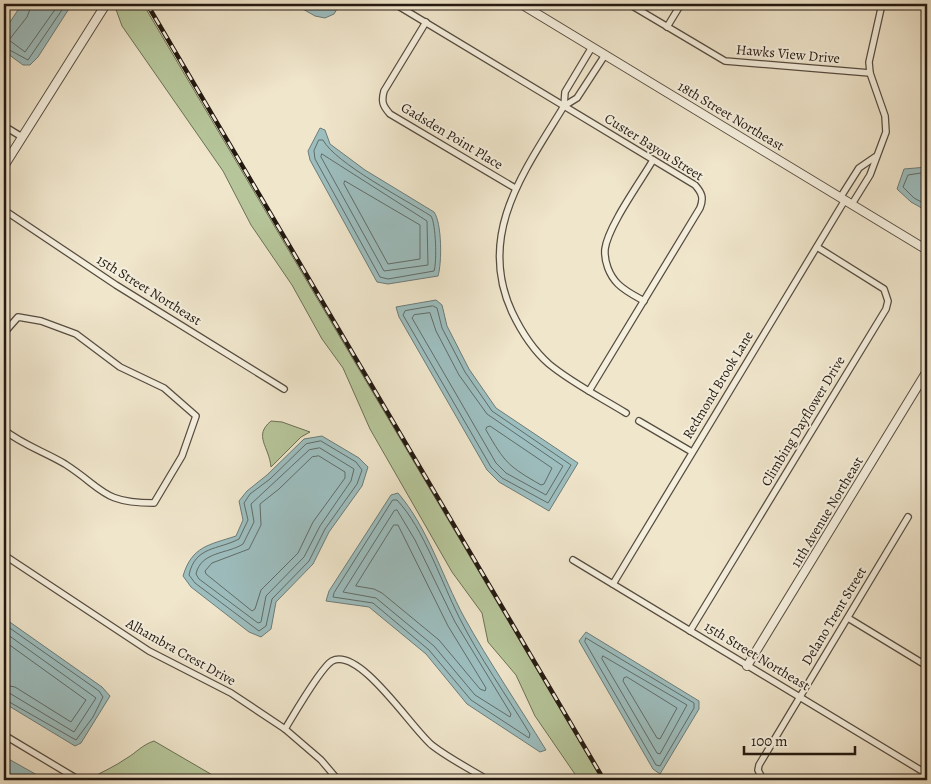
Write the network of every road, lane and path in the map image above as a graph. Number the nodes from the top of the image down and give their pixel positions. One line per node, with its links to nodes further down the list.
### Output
1 (106, 4): 14 (street)
2 (395, 4): 7 (street, Custer Bayou Street)
3 (521, 4): 9 (street, 18th Street Northeast)
4 (629, 4): 8 (street, Hawks View Drive)
5 (681, 4): 8 (street)
6 (882, 4): 11 (street, Redmond Brook Lane)
7 (426, 22): 12 (street, Custer Bayou Street); 20 (street, Gadsden Point Place)
8 (667, 27): 11 (street, Hawks View Drive)
9 (592, 47): 10 (street, 18th Street Northeast); 12 (street)
10 (604, 55): 12 (street); 21 (street, 18th Street Northeast)
11 (870, 73): 15 (street, Redmond Brook Lane)
12 (564, 106): 16 (street, Custer Bayou Street); 20 (street)
13 (4, 126): 14 (street)
14 (22, 137): 17 (street)
15 (875, 157): 18 (street, Redmond Brook Lane); 19 (street, Redmond Brook Lane)
16 (653, 160): 25 (street); 25 (street, Custer Bayou Street)
17 (4, 166)
18 (853, 177): 19 (street); 21 (street, Redmond Brook Lane)
19 (864, 184): 21 (street, Redmond Brook Lane)
20 (515, 188): 29 (street)
21 (846, 201): 23 (street, Redmond Brook Lane); 24 (street, 18th Street Northeast)
22 (4, 210): 28 (street, 15th Street Northeast)
23 (817, 248): 33 (street, Redmond Brook Lane); 39 (street, Climbing Dayflower Drive)
24 (927, 250)
25 (644, 301): 29 (street, Custer Bayou Street)
26 (4, 333): 32 (street)
27 (927, 371): 40 (street, 11th Avenue Northeast)
28 (284, 388)
29 (589, 391): 30 (street)
30 (626, 413)
31 (639, 421): 33 (street)
32 (4, 430)
33 (692, 452): 37 (street, Redmond Brook Lane)
34 (908, 517): 38 (street, Delano Trent Street)
35 (4, 555): 43 (street, Alhambra Crest Drive)
36 (573, 560): 37 (street, 15th Street Northeast)
37 (613, 584): 39 (street, 15th Street Northeast)
38 (848, 618): 41 (street); 42 (street, Delano Trent Street)
39 (690, 631): 40 (street, 15th Street Northeast)
40 (748, 666): 42 (street, 15th Street Northeast)
41 (927, 666)
42 (800, 697): 45 (street, 15th Street Northeast); 49 (street, Delano Trent Street)
43 (285, 729): 47 (street, Alhambra Crest Drive); 48 (street)
44 (4, 735): 46 (street)
45 (927, 774)
46 (80, 780)
47 (338, 780)
48 (488, 780)
49 (763, 780)

